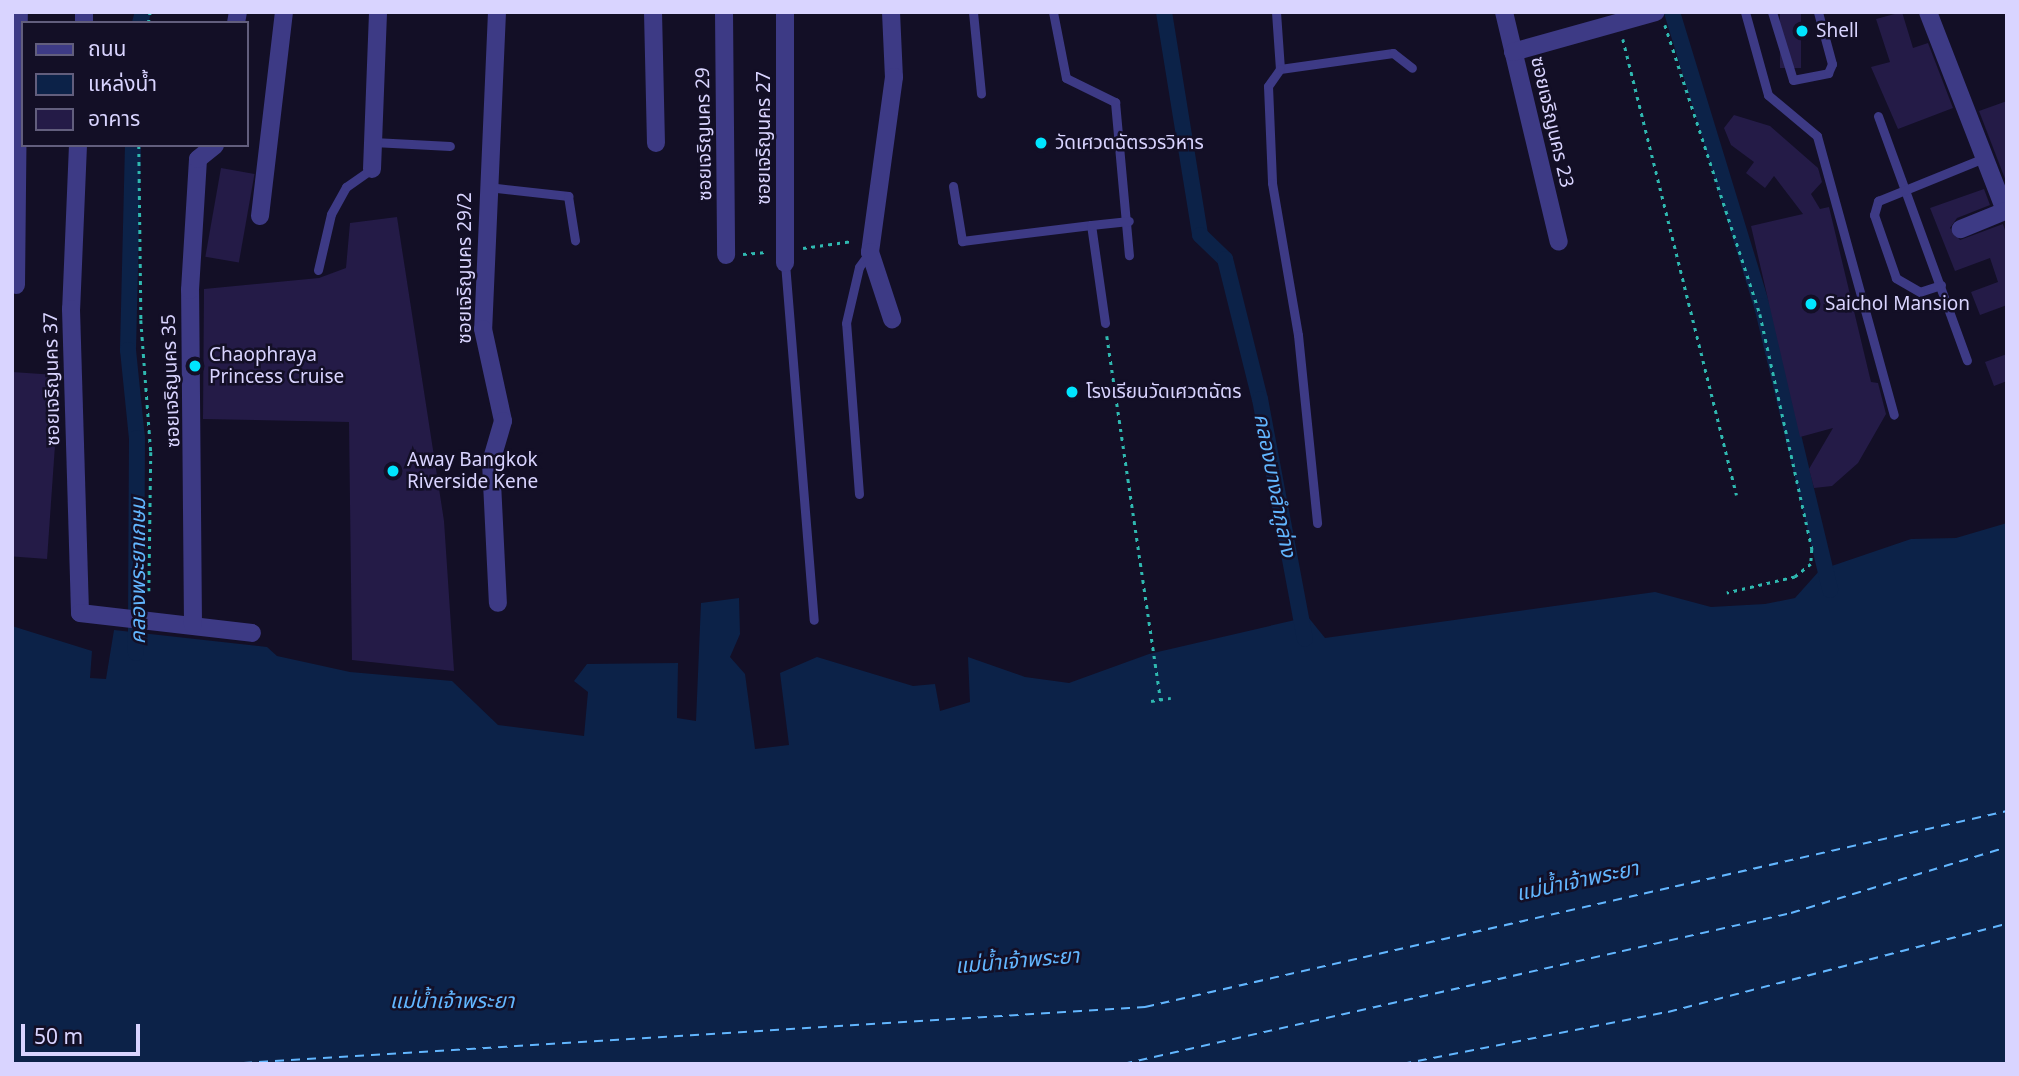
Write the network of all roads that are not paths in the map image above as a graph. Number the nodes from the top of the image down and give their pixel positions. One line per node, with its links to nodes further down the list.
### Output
1 (284, 12): 35 (street)
2 (378, 12): 24 (street)
3 (497, 12): 32 (street, ซอยเจริญนคร 29/2)
4 (653, 12): 25 (street)
5 (724, 12): 42 (street, ซอยเจริญนคร 29)
6 (785, 12): 44 (street, ซอยเจริญนคร 27)
7 (891, 12): 41 (street)
8 (973, 12): 21 (lane)
9 (1053, 12): 36 (lane)
10 (1276, 12): 20 (lane)
11 (1503, 12): 18 (street, ซอยเจริญนคร 23)
12 (1658, 12): 18 (street)
13 (1745, 12): 51 (lane)
14 (1772, 12): 15 (lane)
15 (1818, 12)
16 (1928, 12): 29 (street)
17 (19, 13): 23 (street)
18 (1513, 52): 40 (street, ซอยเจริญนคร 23)
19 (1412, 68): 20 (lane)
20 (1280, 69): 53 (lane)
21 (981, 94)
22 (1878, 116): 33 (lane)
23 (14, 122): 46 (street)
24 (373, 142): 26 (lane); 30 (street)
25 (656, 143)
26 (450, 146)
27 (78, 147): 56 (street, ซอยเจริญนคร 37)
28 (213, 147): 56 (street, ซอยเจริญนคร 35)
29 (1984, 158): 33 (lane); 34 (street)
30 (372, 169): 45 (lane)
31 (953, 186): 37 (lane)
32 (486, 187): 39 (lane); 54 (street, ซอยเจริญนคร 29/2)
33 (1904, 188): 47 (lane); 47 (lane)
34 (2006, 213): 38 (street)
35 (260, 216)
36 (1129, 221): 37 (lane); 43 (lane)
37 (1091, 225): 49 (lane)
38 (1961, 229)
39 (575, 240)
40 (1559, 242)
41 (870, 252): 48 (street); 52 (lane)
42 (726, 255)
43 (1129, 255)
44 (785, 263): 55 (lane)
45 (318, 270)
46 (16, 285)
47 (1941, 285): 50 (lane)
48 (892, 319)
49 (1105, 323)
50 (1967, 360)
51 (1894, 415)
52 (859, 494)
53 (1317, 523)
54 (498, 603)
55 (814, 620)
56 (192, 625): 57 (street)
57 (252, 632)

